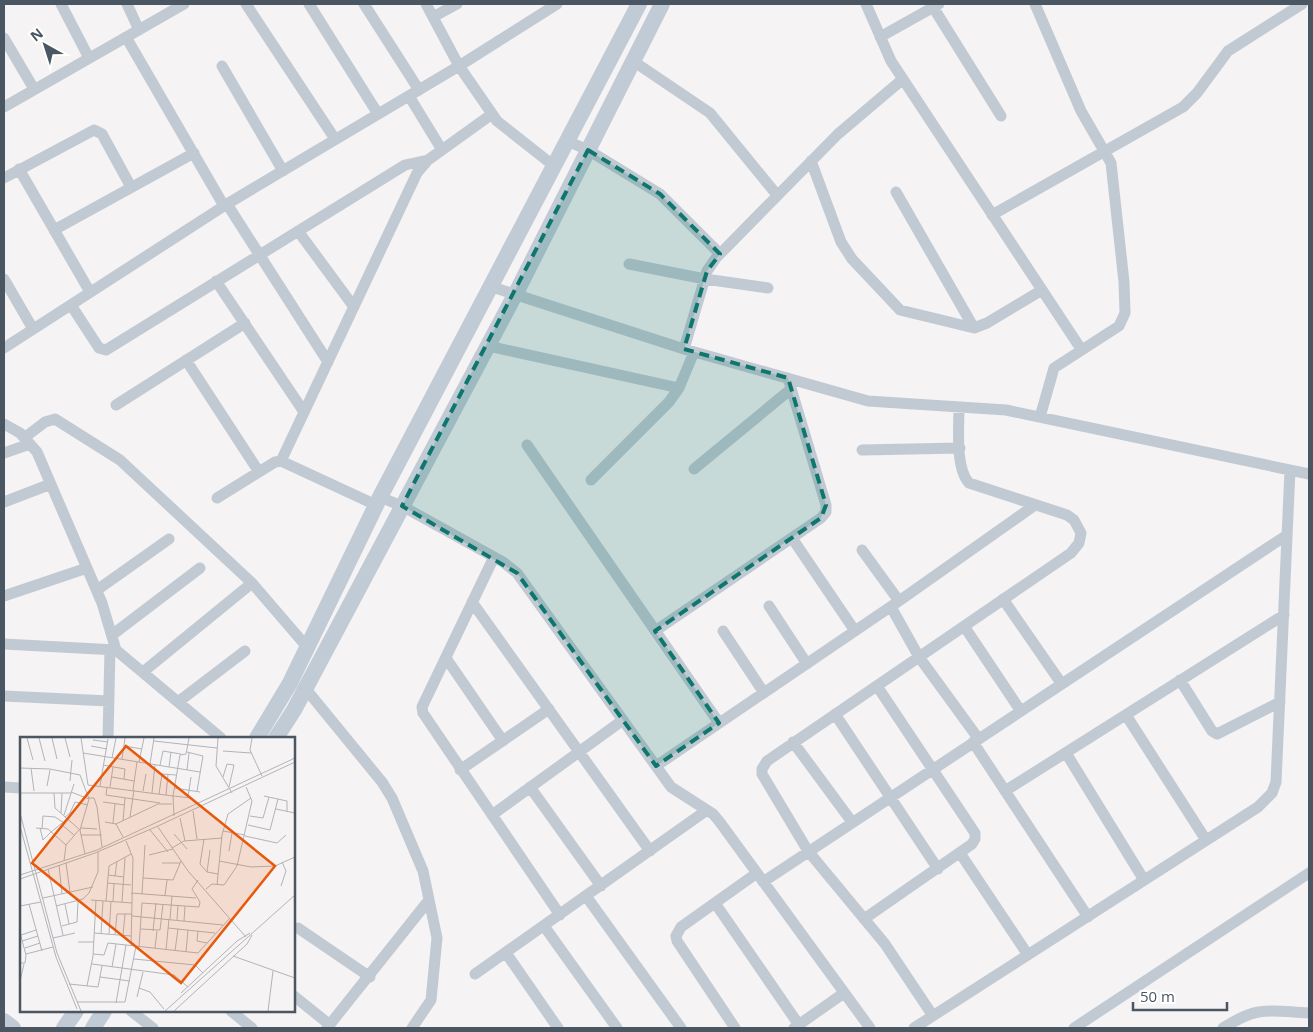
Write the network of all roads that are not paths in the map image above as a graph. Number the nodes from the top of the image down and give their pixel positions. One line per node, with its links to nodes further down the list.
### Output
1 (61, 4): 21 (street)
2 (127, 4): 17 (street)
3 (184, 4): 17 (street)
4 (246, 4): 32 (street)
5 (309, 4): 29 (street)
6 (364, 4): 27 (street)
7 (426, 4): 16 (street)
8 (457, 4): 16 (street)
9 (640, 4): 15 (street); 33 (street)
10 (866, 4): 19 (street)
11 (1035, 4): 36 (street)
12 (1302, 4): 36 (street)
13 (552, 5): 24 (street)
14 (936, 6): 19 (street); 31 (street)
15 (660, 7): 22 (street)
16 (433, 17): 24 (street)
17 (139, 30): 18 (street)
18 (126, 37): 21 (street); 37 (street)
19 (880, 37): 25 (street)
20 (4, 38): 26 (street)
21 (89, 58): 26 (street)
22 (633, 61): 35 (street); 46 (street)
23 (222, 66): 42 (street)
24 (460, 66): 27 (street); 30 (street)
25 (903, 79): 39 (street); 48 (street)
26 (34, 89): 28 (street)
27 (414, 93): 29 (street); 34 (street)
28 (4, 107)
29 (378, 114): 32 (street)
30 (492, 114): 34 (street); 40 (street)
31 (1001, 116)
32 (336, 139): 42 (street)
33 (567, 141): 35 (street); 40 (street)
34 (442, 150): 38 (street)
35 (588, 150): 52 (street); 61 (street)
36 (1105, 150): 48 (street); 70 (street)
37 (194, 152): 44 (street); 47 (street)
38 (428, 160): 50 (street); 63 (street)
39 (811, 162): 46 (street); 65 (street)
40 (554, 166): 57 (street)
41 (19, 169): 43 (street); 44 (street); 49 (street)
42 (283, 171): 47 (street)
43 (4, 178)
44 (131, 187): 49 (street)
45 (896, 192): 65 (street)
46 (777, 195): 52 (street)
47 (226, 205): 51 (street); 60 (street)
48 (992, 214): 59 (street)
49 (54, 230): 60 (street)
50 (298, 230): 51 (street); 63 (street)
51 (259, 254): 56 (street); 72 (street)
52 (720, 254): 55 (street)
53 (629, 264): 55 (street)
54 (4, 279): 66 (street)
55 (705, 279): 58 (street); 69 (street)
56 (216, 281): 62 (street); 64 (street)
57 (489, 286): 61 (street); 93 (street)
58 (768, 288)
59 (1042, 290): 65 (street); 70 (street)
60 (90, 292): 62 (street)
61 (516, 293): 67 (street); 69 (street)
62 (71, 305): 66 (street)
63 (354, 307): 72 (street)
64 (245, 324): 71 (street); 77 (street)
65 (974, 328)
66 (33, 329): 68 (street)
67 (488, 346): 74 (street); 96 (street)
68 (4, 348)
69 (689, 350): 73 (street); 74 (street)
70 (1081, 350): 78 (street)
71 (186, 360): 75 (street); 88 (street)
72 (328, 362): 77 (street)
73 (790, 384): 76 (street); 86 (street); 98 (street)
74 (679, 388): 90 (street)
75 (116, 405)
76 (958, 407): 78 (street); 82 (street)
77 (304, 412): 85 (street)
78 (1040, 417): 87 (street)
79 (4, 424): 80 (street)
80 (27, 440): 84 (street); 91 (street); 104 (street)
81 (527, 444): 114 (street)
82 (960, 448): 83 (street); 95 (street)
83 (862, 450)
84 (4, 453)
85 (281, 460): 88 (street); 93 (street)
86 (694, 469)
87 (1290, 470): 89 (street); 97 (street)
88 (259, 472): 92 (street)
89 (1309, 474)
90 (591, 480)
91 (51, 484): 94 (street); 102 (street)
92 (217, 498)
93 (378, 501): 96 (street); 118 (street)
94 (4, 502)
95 (1035, 505): 107 (street); 109 (street)
96 (402, 506): 101 (street); 128 (street)
97 (1287, 535): 111 (street); 126 (street)
98 (792, 538): 114 (street); 115 (street)
99 (169, 539): 105 (street)
100 (862, 550): 109 (street)
101 (494, 557): 108 (street); 138 (street)
102 (87, 568): 105 (street); 106 (street)
103 (200, 568): 116 (street)
104 (252, 583): 118 (street); 124 (street)
105 (97, 590): 116 (street)
106 (4, 596)
107 (1003, 599): 112 (street); 126 (street)
108 (472, 602): 122 (street); 134 (street)
109 (895, 604): 115 (street); 121 (street)
110 (769, 606): 123 (street)
111 (1284, 615): 125 (street); 133 (street)
112 (964, 626): 121 (street); 135 (street)
113 (723, 630): 129 (street)
114 (655, 631): 139 (street)
115 (855, 632): 123 (street)
116 (112, 635): 119 (street)
117 (4, 644): 119 (street)
118 (307, 647): 142 (street)
119 (113, 649): 124 (street); 131 (street)
120 (245, 651): 132 (street)
121 (919, 657): 127 (street); 145 (street)
122 (446, 658): 144 (street); 150 (street)
123 (807, 664): 129 (street)
124 (143, 672): 132 (street)
125 (1180, 680): 133 (street); 137 (street)
126 (1061, 683): 135 (street)
127 (877, 686): 136 (street); 151 (street)
128 (306, 688): 143 (street); 170 (street)
129 (764, 693): 139 (street)
130 (4, 696): 131 (street)
131 (109, 701): 140 (street)
132 (178, 702): 141 (street)
133 (1280, 702): 160 (street)
134 (549, 709): 144 (street); 147 (street)
135 (1020, 710): 145 (street)
136 (836, 714): 146 (street); 156 (street)
137 (1126, 715): 148 (street); 160 (street)
138 (623, 720): 147 (street); 149 (street)
139 (719, 723): 149 (street)
140 (108, 737)
141 (221, 737)
142 (258, 737)
143 (277, 737)
144 (503, 740): 150 (street)
145 (975, 740): 151 (street); 155 (street)
146 (794, 742): 159 (street); 162 (street)
147 (579, 751): 153 (street); 161 (street)
148 (1066, 753): 155 (street); 167 (street)
149 (656, 766): 157 (street)
150 (460, 770): 158 (street)
151 (931, 770): 156 (street); 163 (street)
152 (4, 787): 154 (street)
153 (530, 787): 158 (street); 168 (street)
154 (20, 788)
155 (1005, 791): 173 (street)
156 (890, 797): 159 (street); 164 (street)
157 (707, 810): 161 (street); 166 (street)
158 (492, 815): 172 (street)
159 (852, 822): 162 (street)
160 (1206, 840): 167 (street)
161 (650, 851): 168 (street)
162 (808, 851): 166 (street); 174 (street)
163 (960, 854): 164 (street); 178 (street)
164 (938, 869): 174 (street)
165 (1309, 873): 204 (street)
166 (760, 877): 171 (street); 181 (street)
167 (1144, 880): 173 (street)
168 (600, 886): 169 (street)
169 (586, 896): 172 (street); 200 (street)
170 (429, 900): 180 (street); 197 (street)
171 (714, 903): 191 (street); 201 (street)
172 (560, 915): 175 (street)
173 (1088, 917): 178 (street)
174 (864, 919): 188 (street)
175 (544, 926): 177 (street); 199 (street)
176 (298, 928): 180 (street)
177 (506, 953): 179 (street); 198 (street)
178 (1028, 955): 188 (street)
179 (475, 974)
180 (370, 977): 190 (street)
181 (844, 993): 191 (street); 202 (street)
182 (295, 997): 190 (street)
183 (75, 1012): 193 (street)
184 (103, 1012): 194 (street)
185 (132, 1012): 195 (street)
186 (232, 1012): 196 (street)
187 (1309, 1013): 205 (street)
188 (933, 1016): 203 (street)
189 (4, 1021): 192 (street)
190 (328, 1026)
191 (796, 1026)
192 (13, 1028)
193 (64, 1028)
194 (93, 1028)
195 (153, 1028)
196 (252, 1028)
197 (412, 1028)
198 (558, 1028)
199 (617, 1028)
200 (680, 1028)
201 (734, 1028)
202 (870, 1028)
203 (915, 1028)
204 (1074, 1028)
205 (1223, 1028)

